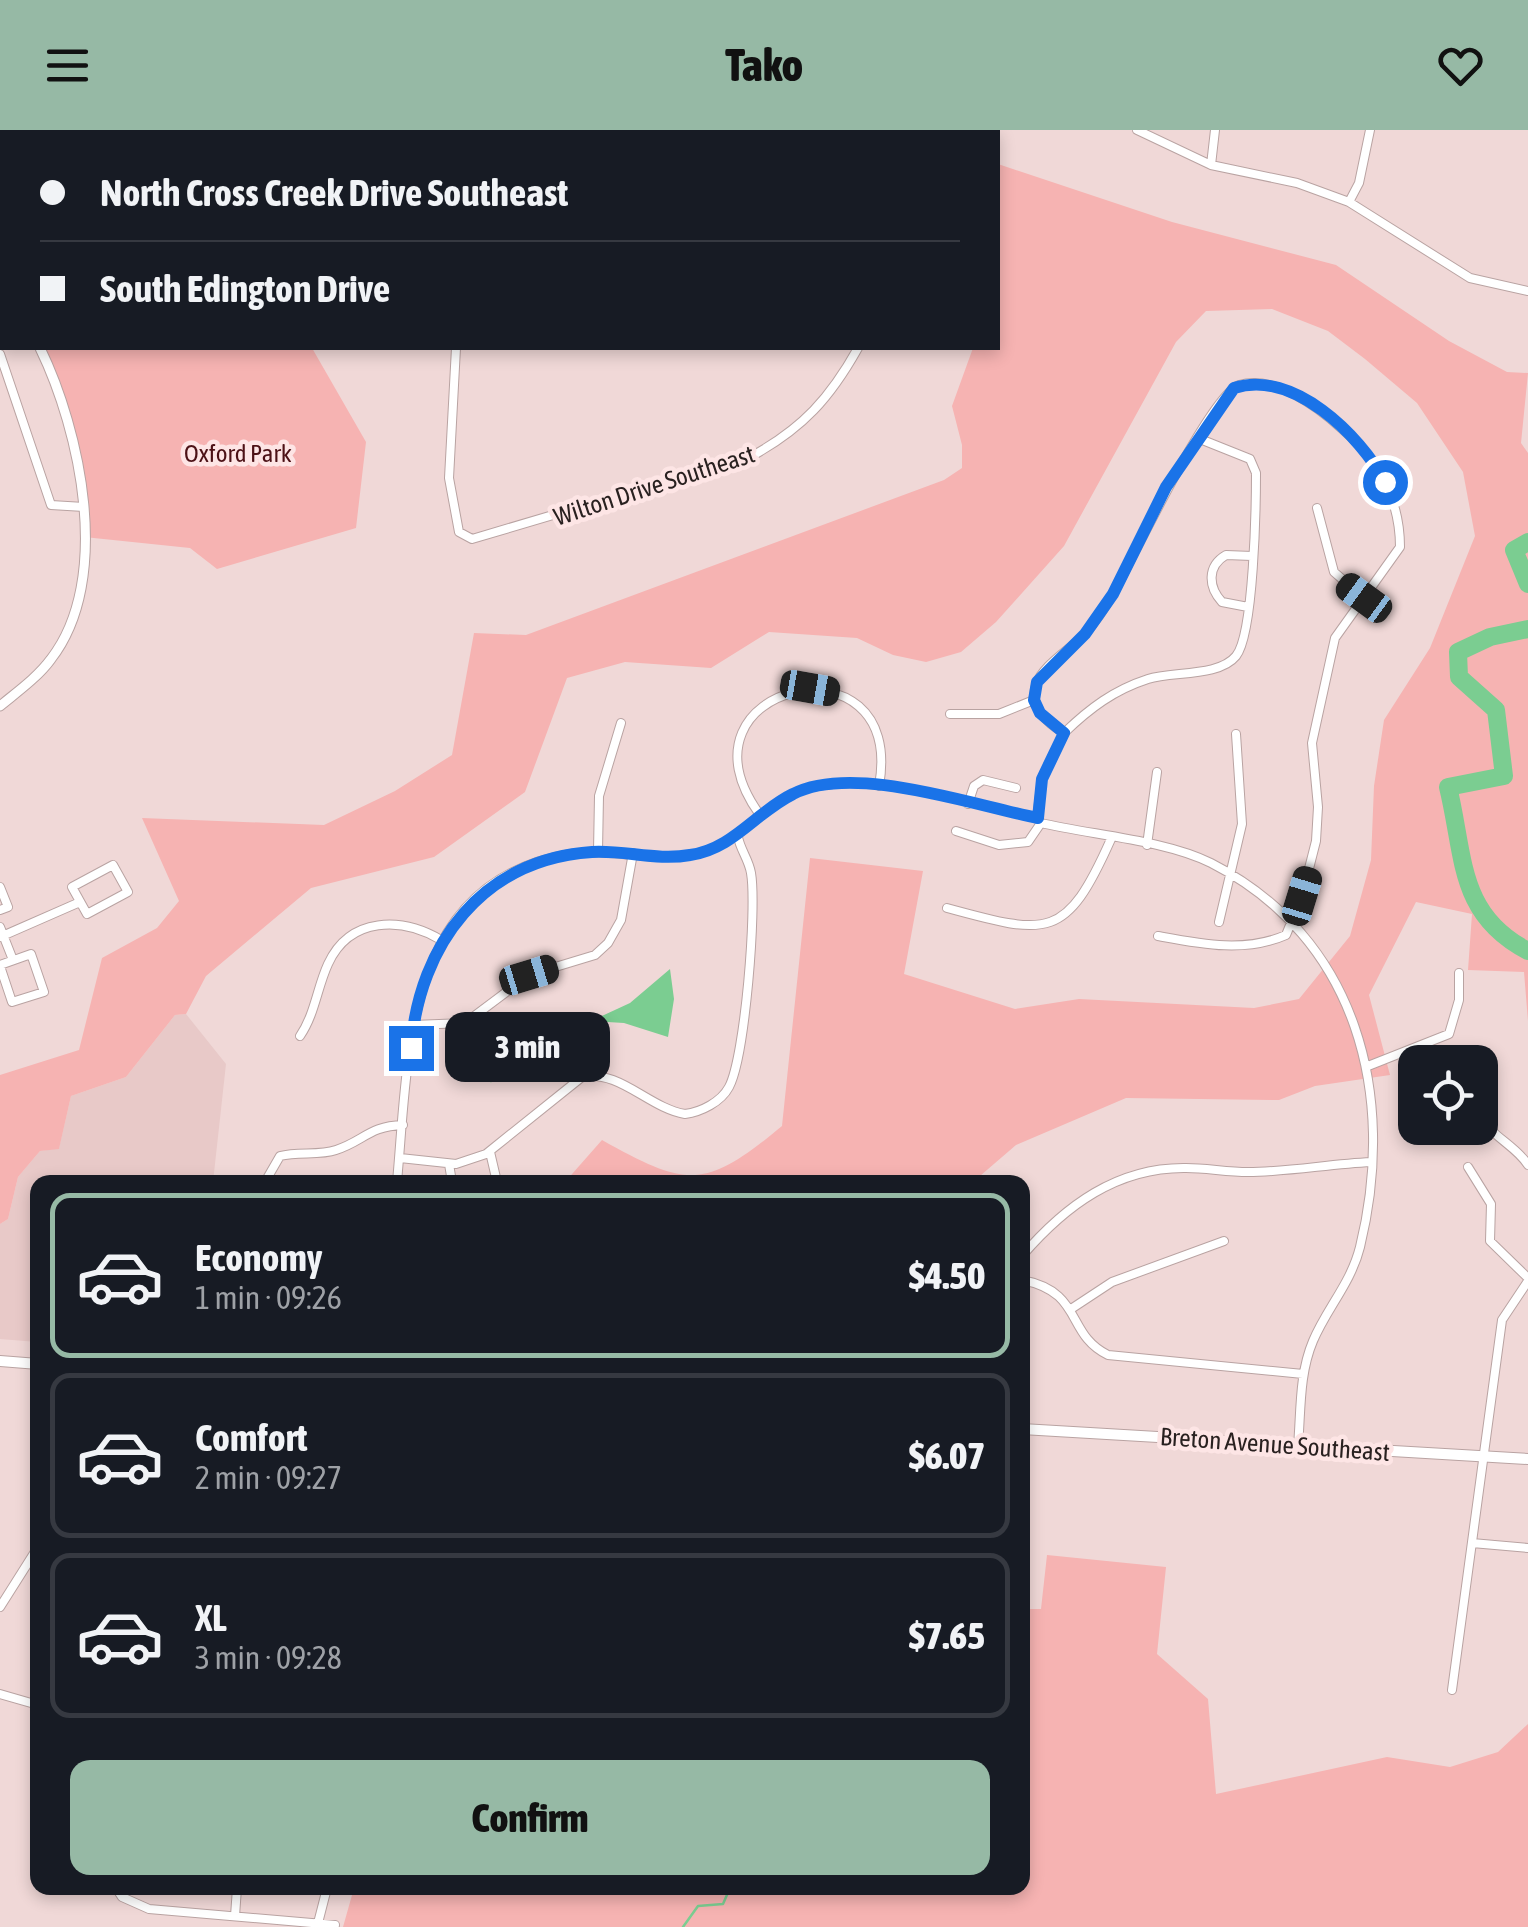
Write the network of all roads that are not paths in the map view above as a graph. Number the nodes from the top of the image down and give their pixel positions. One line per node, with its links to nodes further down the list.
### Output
1 (1137, 130): 4 (street)
2 (1214, 130): 4 (street)
3 (1370, 130): 5 (street)
4 (1211, 165): 5 (street)
5 (1348, 202): 6 (street)
6 (1528, 291)
7 (41, 350): 12 (street)
8 (456, 350): 9 (street, Wilton Drive Southeast)
9 (857, 350)
10 (0, 354): 12 (street)
11 (1200, 438): 14 (street); 15 (street); 17 (street)
12 (84, 507): 18 (street)
13 (1317, 508): 15 (street)
14 (1252, 556): 16 (street); 16 (street)
15 (1364, 598): 41 (street)
16 (1248, 608): 21 (street)
17 (1034, 700): 19 (street); 21 (street)
18 (0, 706)
19 (950, 714)
20 (620, 723): 33 (street)
21 (1064, 733): 28 (street)
22 (1236, 734): 35 (street)
23 (1157, 772): 32 (street)
24 (879, 786): 26 (street); 27 (street); 27 (street)
25 (1016, 788): 26 (street)
26 (968, 804): 28 (street)
27 (760, 815): 30 (street)
28 (1039, 821): 29 (street); 31 (street)
29 (956, 832)
30 (738, 837): 34 (street); 53 (street)
31 (1112, 839): 32 (street); 38 (street)
32 (1147, 845): 35 (street)
33 (598, 852): 34 (street); 44 (street)
34 (633, 853): 48 (street)
35 (1230, 874): 40 (street); 41 (street)
36 (0, 886): 39 (street)
37 (80, 902): 37 (street); 42 (street)
38 (947, 908)
39 (0, 910)
40 (1219, 922)
41 (1290, 922): 43 (street); 50 (street)
42 (1, 933): 45 (street)
43 (1158, 936)
44 (441, 940): 48 (street); 49 (street)
45 (13, 960): 46 (street); 46 (street)
46 (0, 965)
47 (1459, 973): 50 (street)
48 (412, 1025): 51 (street)
49 (300, 1036)
50 (1368, 1066): 55 (street)
51 (402, 1125): 54 (street); 59 (street)
52 (1498, 1134): 57 (street)
53 (490, 1152): 56 (street); 62 (street)
54 (400, 1158): 56 (street); 60 (street)
55 (1370, 1162): 64 (street); 70 (street)
56 (449, 1164): 61 (street)
57 (1528, 1165)
58 (1468, 1167): 65 (street)
59 (270, 1175)
60 (398, 1175)
61 (451, 1175)
62 (495, 1175)
63 (1224, 1241): 67 (street)
64 (1030, 1247)
65 (1528, 1279): 73 (street)
66 (1030, 1283): 67 (street)
67 (1071, 1309): 70 (street)
68 (0, 1361): 69 (main road)
69 (30, 1363)
70 (1303, 1374): 72 (street)
71 (1030, 1429): 72 (main road, Breton Avenue Southeast)
72 (1298, 1446): 73 (main road, Breton Avenue Southeast)
73 (1485, 1457): 74 (main road, Breton Avenue Southeast); 75 (street)
74 (1528, 1460)
75 (1472, 1543): 76 (street); 79 (street)
76 (1528, 1548)
77 (30, 1560): 78 (street)
78 (0, 1608)
79 (1452, 1690)
80 (0, 1694): 81 (street)
81 (30, 1703)
82 (121, 1895): 85 (street)
83 (236, 1895): 85 (street)
84 (325, 1895): 86 (street)
85 (235, 1916): 86 (street)
86 (317, 1924): 87 (street)
87 (335, 1924)

